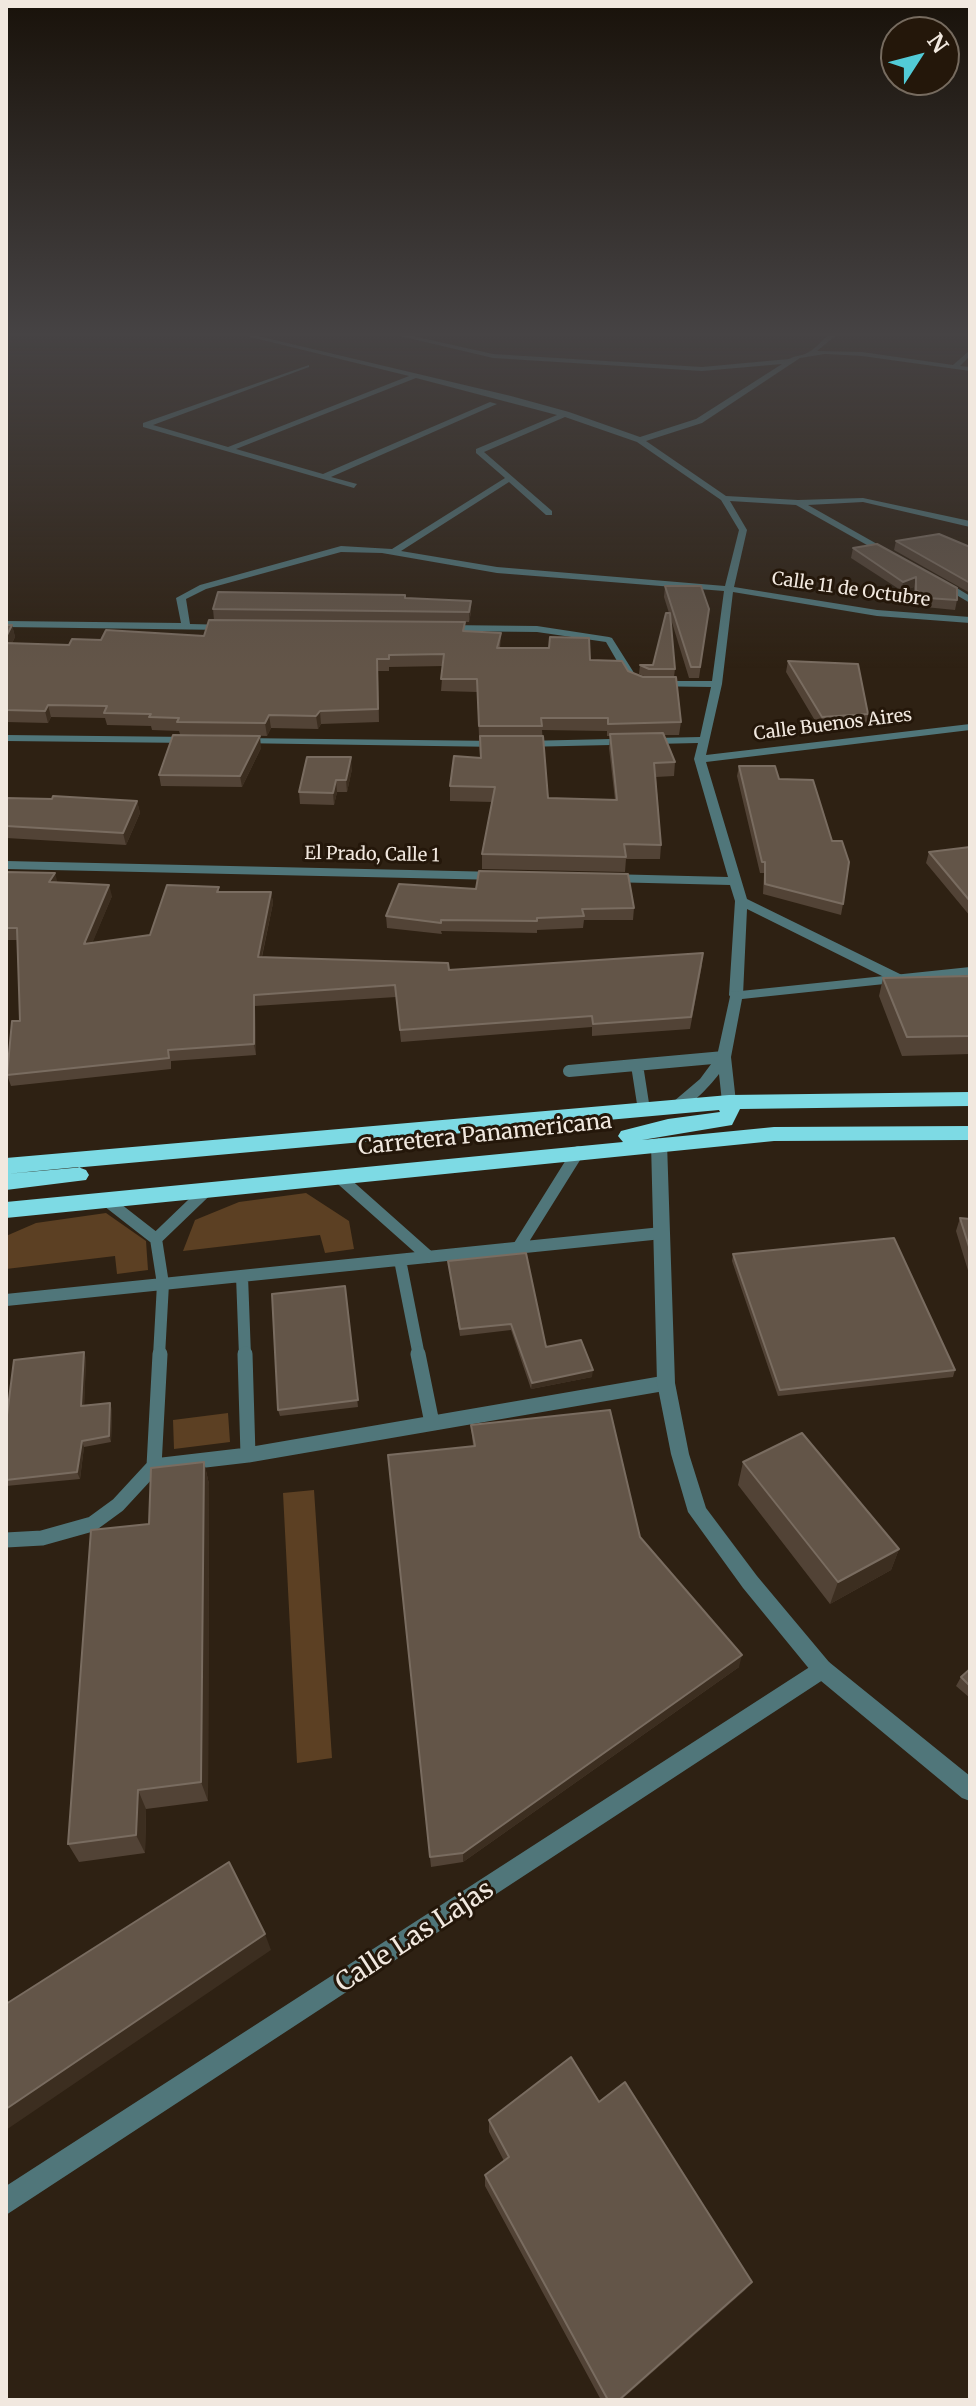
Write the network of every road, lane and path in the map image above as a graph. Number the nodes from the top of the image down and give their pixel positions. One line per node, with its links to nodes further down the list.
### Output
1 (213, 444): 6 (street)
2 (241, 444): 6 (street)
3 (399, 444): 7 (street)
4 (495, 444): 8 (street)
5 (646, 444): 10 (street)
6 (229, 449): 7 (street)
7 (323, 477): 9 (street)
8 (510, 478): 12 (street); 14 (street)
9 (354, 486)
10 (724, 498): 11 (street); 17 (street)
11 (798, 503): 13 (street); 15 (street)
12 (549, 513)
13 (970, 524)
14 (393, 552): 17 (street, Calle 11 de Octubre); 21 (street, Calle 11 de Octubre)
15 (903, 562)
16 (931, 577): 18 (street)
17 (729, 589): 19 (street, Calle 11 de Octubre); 24 (street)
18 (970, 600)
19 (970, 620)
20 (6, 624): 21 (street)
21 (186, 626): 22 (street)
22 (234, 627)
23 (425, 628): 24 (street)
24 (717, 684): 27 (street)
25 (970, 727): 30 (street, Calle Buenos Aires)
26 (6, 738): 28 (street)
27 (705, 740): 29 (street); 30 (street)
28 (212, 741)
29 (228, 741)
30 (700, 759): 34 (street)
31 (6, 865): 32 (street, El Prado, Calle 1)
32 (514, 876)
33 (594, 878): 34 (street)
34 (737, 881): 35 (street)
35 (741, 901): 37 (street); 38 (street)
36 (970, 971): 37 (street)
37 (897, 978): 38 (street)
38 (736, 995): 39 (street)
39 (724, 1057): 40 (lane); 43 (street); 44 (street)
40 (637, 1065): 41 (lane); 45 (lane)
41 (569, 1071)
42 (970, 1099): 43 (highway, Carretera Panamericana)
43 (729, 1102): 44 (highway, Carretera Panamericana); 49 (highway)
44 (674, 1107): 45 (highway, Carretera Panamericana)
45 (644, 1110): 47 (highway, Carretera Panamericana)
46 (970, 1133): 48 (highway, Carretera Panamericana)
47 (339, 1137): 50 (highway, Carretera Panamericana); 52 (highway)
48 (659, 1143): 49 (highway, Carretera Panamericana); 56 (street)
49 (583, 1152): 51 (highway, Carretera Panamericana); 58 (lane)
50 (6, 1166)
51 (339, 1177): 53 (highway, Carretera Panamericana); 59 (lane)
52 (6, 1182)
53 (207, 1190): 54 (highway, Carretera Panamericana); 57 (lane)
54 (106, 1200): 55 (highway, Carretera Panamericana); 57 (lane)
55 (6, 1210)
56 (662, 1233): 58 (lane); 64 (street)
57 (156, 1239): 62 (lane)
58 (518, 1248): 59 (lane)
59 (429, 1257): 60 (lane)
60 (400, 1260): 61 (lane); 65 (lane)
61 (242, 1276): 62 (lane); 66 (lane)
62 (163, 1284): 63 (lane); 67 (lane)
63 (6, 1300)
64 (666, 1383): 65 (lane); 69 (street)
65 (432, 1423): 66 (lane)
66 (248, 1455): 67 (lane)
67 (154, 1466): 68 (lane)
68 (6, 1540)
69 (822, 1669): 70 (street); 71 (street, Calle Las Lajas)
70 (970, 1790)
71 (6, 2202)

